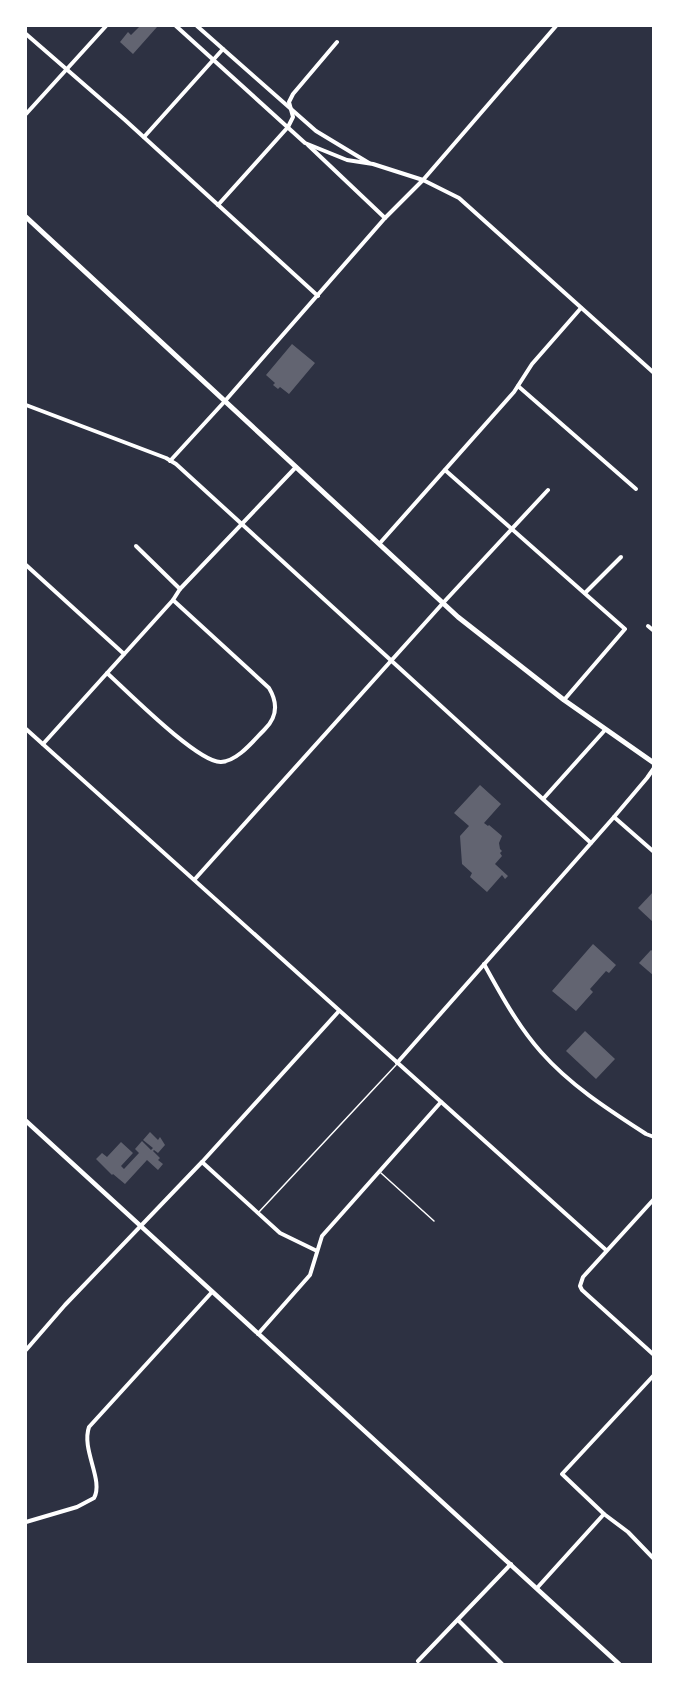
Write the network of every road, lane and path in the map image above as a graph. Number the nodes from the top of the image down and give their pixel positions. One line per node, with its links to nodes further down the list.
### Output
1 (106, 26): 9 (street)
2 (176, 26): 8 (street)
3 (197, 26): 7 (street)
4 (556, 26): 16 (street)
5 (26, 34): 9 (street)
6 (337, 42): 10 (street)
7 (223, 49): 8 (street); 10 (street)
8 (214, 59): 12 (street); 13 (street)
9 (67, 69): 11 (street); 13 (street)
10 (291, 109): 12 (street); 15 (street)
11 (26, 114)
12 (288, 127): 14 (street); 17 (street)
13 (144, 137): 17 (street)
14 (305, 143): 15 (street); 19 (street)
15 (373, 164): 16 (street)
16 (423, 180): 19 (street); 21 (street)
17 (218, 205): 20 (street)
18 (26, 217): 24 (main road)
19 (386, 219): 20 (street)
20 (318, 296): 24 (street)
21 (581, 308): 22 (street); 23 (street)
22 (654, 373)
23 (518, 386): 28 (street); 29 (street)
24 (225, 401): 26 (street); 27 (main road)
25 (26, 405): 26 (street)
26 (170, 461): 31 (street)
27 (296, 467): 31 (street); 33 (main road)
28 (445, 470): 32 (street); 33 (street)
29 (636, 489)
30 (548, 490): 32 (street)
31 (241, 524): 37 (street); 44 (street)
32 (512, 528): 38 (street); 40 (street)
33 (380, 543): 40 (main road)
34 (135, 546): 37 (street)
35 (621, 557): 38 (street)
36 (26, 565): 43 (street)
37 (180, 589): 39 (street)
38 (585, 593): 46 (street)
39 (172, 600): 43 (street); 45 (street)
40 (443, 603): 44 (street); 46 (main road)
41 (648, 626): 42 (street)
42 (654, 631)
43 (124, 654): 45 (street)
44 (391, 661): 51 (street); 55 (street)
45 (107, 673): 49 (street)
46 (564, 700): 48 (main road)
47 (26, 729): 49 (street)
48 (605, 730): 50 (main road); 51 (street)
49 (43, 744): 55 (street)
50 (654, 766): 52 (street)
51 (544, 798): 53 (street)
52 (614, 817): 53 (street); 54 (street)
53 (591, 843): 56 (street)
54 (654, 852)
55 (195, 879): 57 (street)
56 (484, 964): 58 (street); 61 (street)
57 (339, 1011): 58 (street); 62 (street)
58 (397, 1063): 59 (street); 65 (lane)
59 (441, 1102): 63 (street); 68 (street)
60 (26, 1120): 67 (street)
61 (654, 1137)
62 (202, 1162): 65 (street); 67 (street)
63 (378, 1171): 66 (lane); 69 (street)
64 (654, 1199): 68 (street)
65 (257, 1214): 69 (street)
66 (434, 1221)
67 (141, 1228): 70 (street); 72 (street)
68 (606, 1250): 73 (street)
69 (317, 1251): 71 (street)
70 (212, 1292): 71 (street); 76 (street)
71 (258, 1334): 78 (street)
72 (26, 1350)
73 (654, 1355)
74 (654, 1375): 75 (street)
75 (604, 1514): 77 (street); 79 (street)
76 (26, 1522)
77 (654, 1559)
78 (511, 1564): 79 (street); 80 (street)
79 (537, 1588): 83 (street)
80 (458, 1620): 81 (street); 82 (street)
81 (418, 1661)
82 (502, 1665)
83 (619, 1665)

